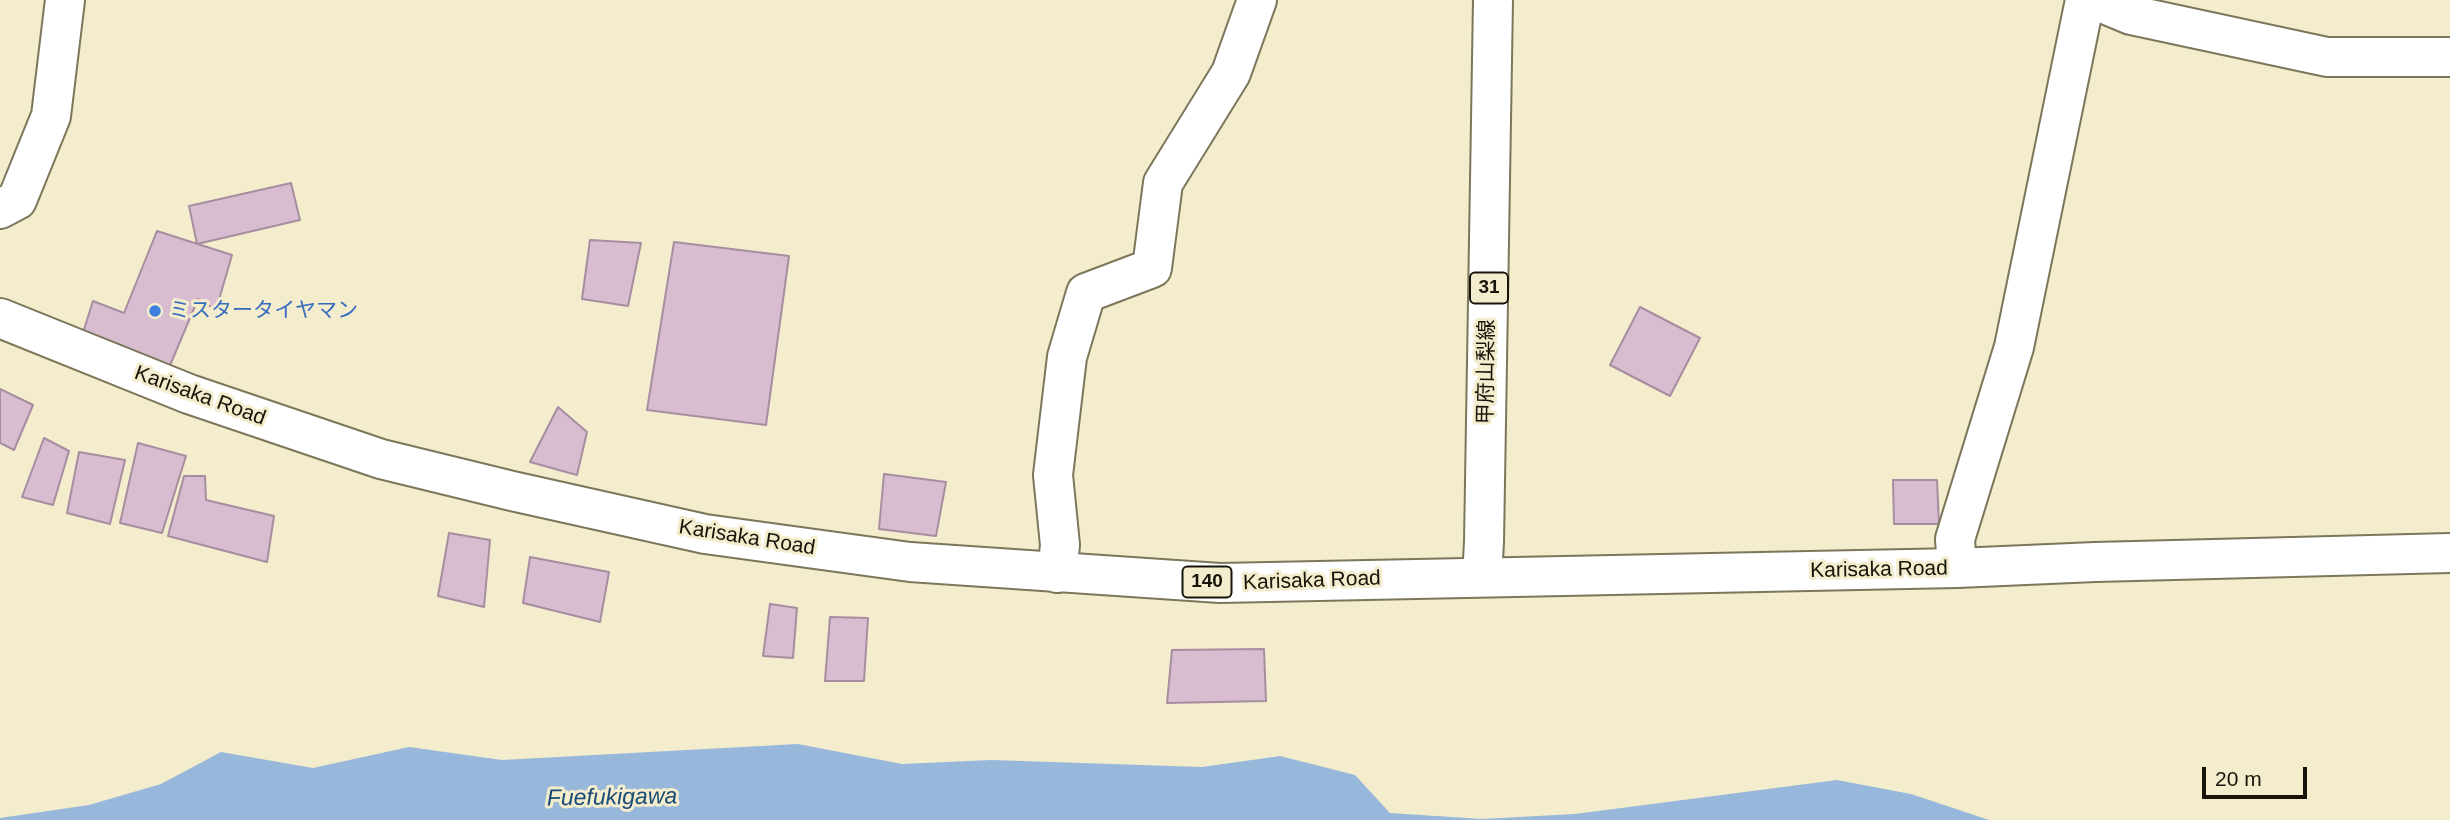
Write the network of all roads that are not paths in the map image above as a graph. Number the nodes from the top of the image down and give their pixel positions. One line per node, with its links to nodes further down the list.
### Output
1 (65, 0): 7 (main road)
2 (1257, 0): 11 (main road)
3 (1493, 0): 12 (main road, 甲府山梨線 / 31)
4 (2085, 0): 10 (main road)
5 (2095, 0): 6 (main road)
6 (2450, 57)
7 (0, 209)
8 (0, 318): 11 (main road, Karisaka Road / 140)
9 (2450, 553): 10 (main road, Karisaka Road / 140)
10 (1957, 568): 12 (main road, Karisaka Road / 140)
11 (1057, 573): 12 (main road, Karisaka Road / 140)
12 (1482, 576)

